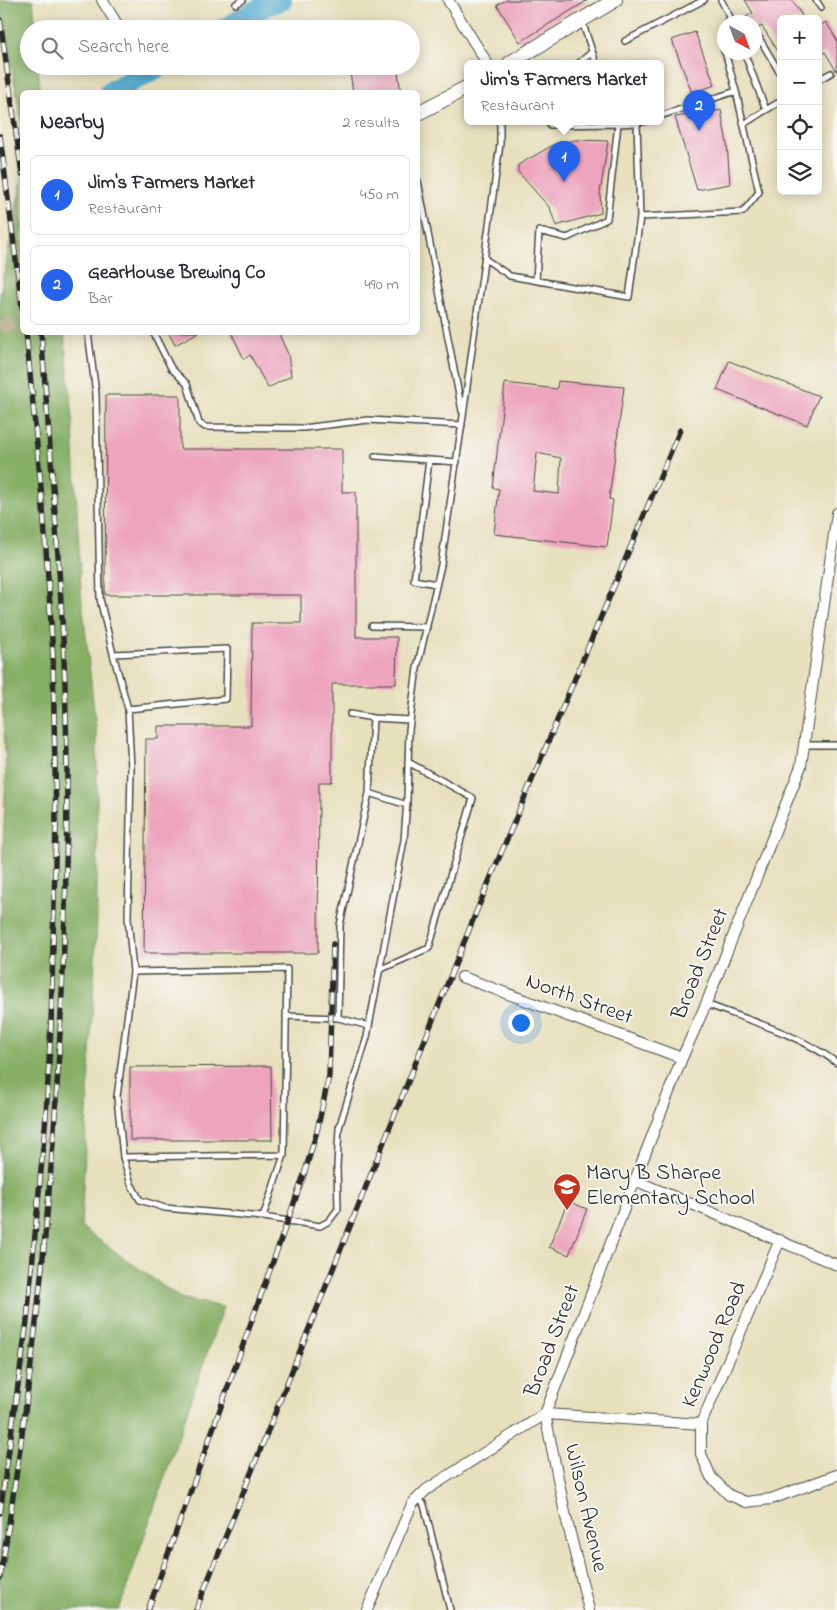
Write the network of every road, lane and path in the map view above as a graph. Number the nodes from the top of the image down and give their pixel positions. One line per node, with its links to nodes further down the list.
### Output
1 (102, 0): 11 (street)
2 (243, 0): 8 (lane)
3 (448, 0): 16 (street)
4 (615, 0): 12 (street)
5 (704, 0): 13 (lane)
6 (721, 0): 10 (lane)
7 (816, 0): 9 (lane)
8 (236, 4)
9 (821, 8)
10 (727, 15)
11 (114, 20)
12 (581, 20): 15 (lane); 17 (street)
13 (625, 40)
14 (762, 43): 22 (lane)
15 (592, 52): 18 (lane); 19 (lane)
16 (485, 60)
17 (515, 60)
18 (583, 60)
19 (595, 60)
20 (727, 60): 26 (lane)
21 (747, 60): 28 (lane)
22 (777, 68)
23 (831, 73): 24 (lane)
24 (822, 78)
25 (464, 89): 29 (street)
26 (736, 91): 30 (lane); 31 (lane)
27 (777, 103): 28 (lane)
28 (766, 110): 31 (lane)
29 (420, 112)
30 (664, 115)
31 (744, 124): 36 (lane)
32 (500, 125): 37 (lane)
33 (617, 125): 38 (lane)
34 (638, 125): 36 (lane)
35 (420, 191): 41 (lane)
36 (640, 217): 38 (lane)
37 (485, 259): 38 (lane); 41 (lane)
38 (536, 280)
39 (88, 335): 50 (lane)
40 (154, 335): 42 (lane)
41 (464, 416): 42 (lane)
42 (462, 425): 45 (lane)
43 (375, 456): 44 (lane)
44 (429, 460): 45 (lane); 47 (lane)
45 (457, 462): 47 (lane)
46 (837, 513): 55 (street, Broad Street)
47 (436, 584): 49 (lane)
48 (372, 626): 49 (lane)
49 (427, 627): 54 (lane)
50 (113, 654): 51 (lane); 51 (lane)
51 (128, 709): 61 (lane)
52 (350, 714): 53 (lane)
53 (373, 718): 54 (lane); 58 (lane)
54 (410, 720): 57 (lane)
55 (804, 745): 56 (lane); 63 (street, Broad Street)
56 (837, 745)
57 (408, 762): 59 (lane); 60 (lane)
58 (369, 793): 59 (lane); 65 (lane)
59 (407, 804): 60 (lane)
60 (379, 970): 66 (lane)
61 (133, 972): 64 (lane); 70 (lane)
62 (462, 976): 67 (street, North Street)
63 (706, 1004): 67 (street, Broad Street); 68 (lane)
64 (286, 1016): 65 (lane); 69 (lane)
65 (338, 1018): 66 (lane)
66 (369, 1026): 72 (lane)
67 (682, 1058): 71 (street, Broad Street)
68 (837, 1063)
69 (284, 1155): 70 (lane); 72 (lane)
70 (123, 1157): 72 (lane)
71 (634, 1180): 73 (street); 75 (street, Broad Street)
72 (263, 1217)
73 (780, 1240): 74 (street); 76 (street, Kenwood Road)
74 (837, 1265)
75 (545, 1414): 76 (street); 78 (street); 81 (street, Wilson Avenue)
76 (702, 1424): 77 (street, Kenwood Road)
77 (837, 1475)
78 (418, 1496): 79 (street); 80 (lane)
79 (367, 1610)
80 (450, 1610)
81 (589, 1610)

